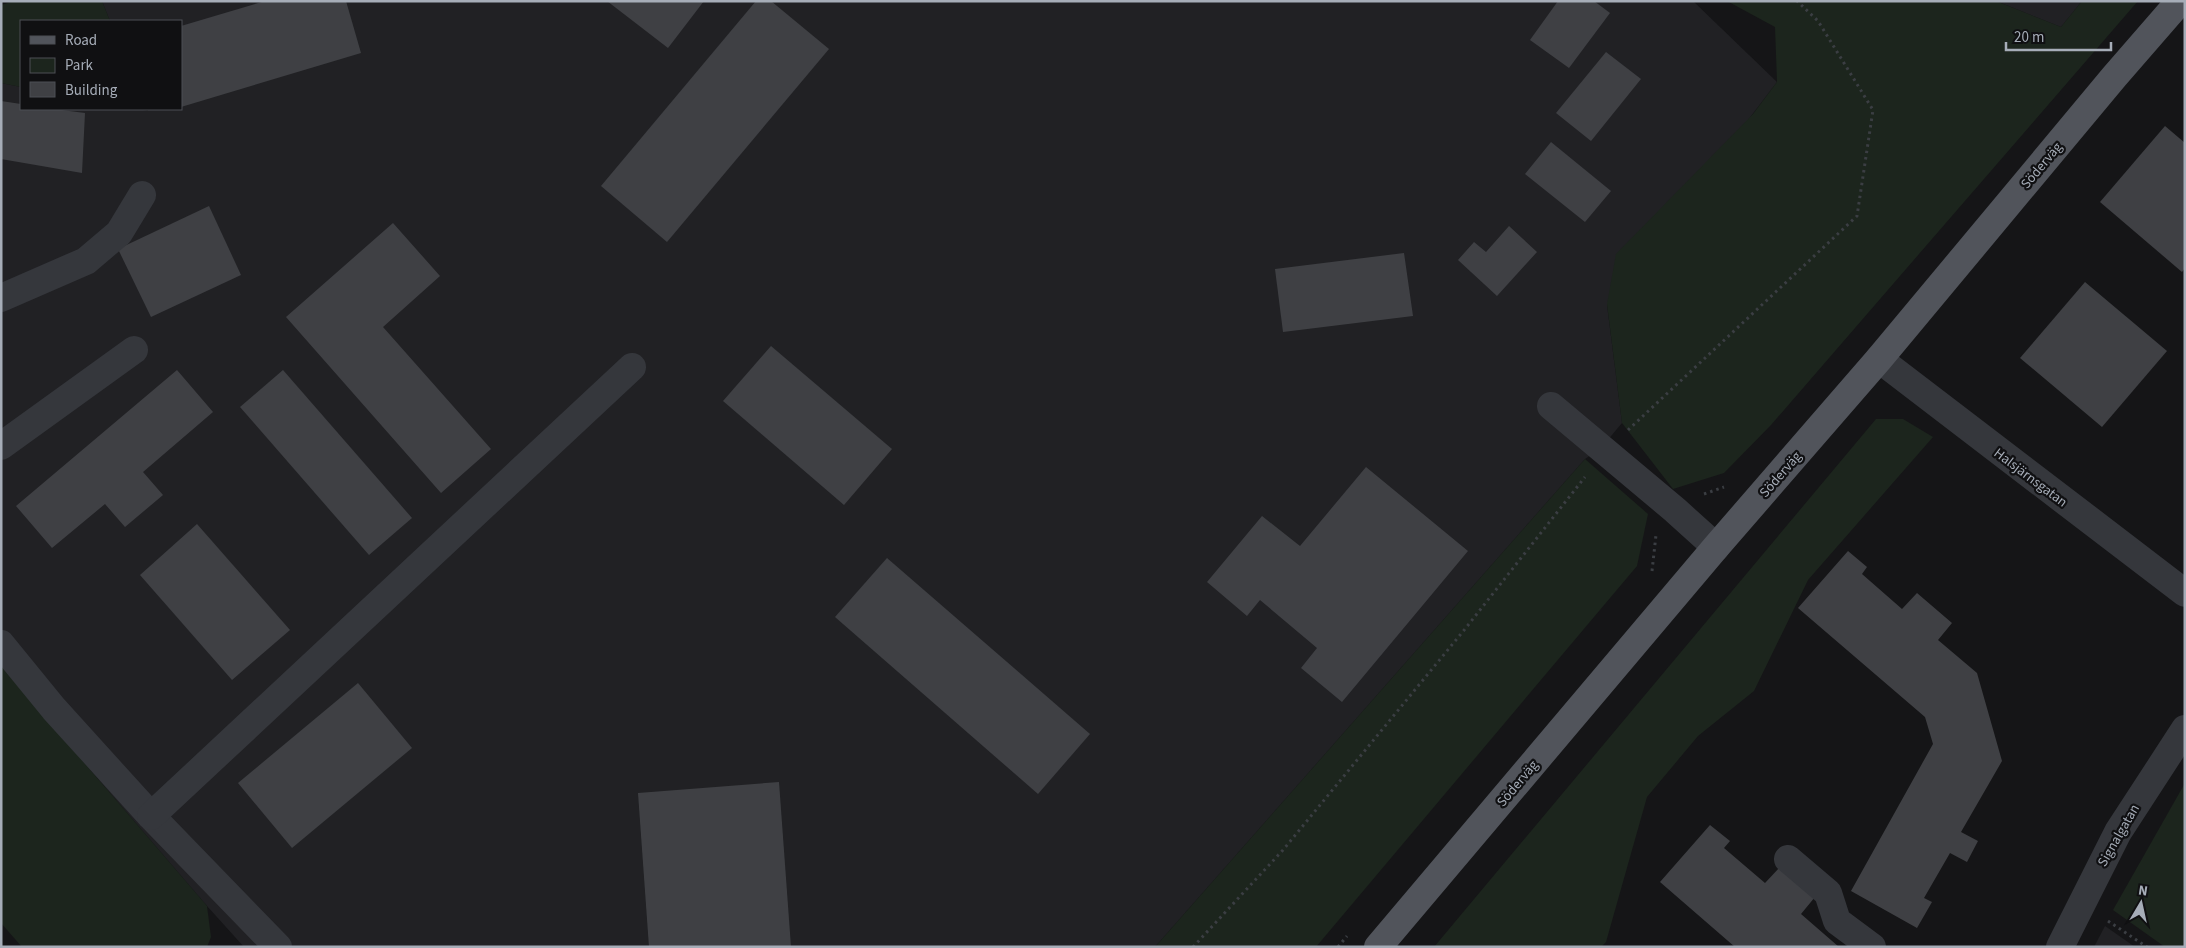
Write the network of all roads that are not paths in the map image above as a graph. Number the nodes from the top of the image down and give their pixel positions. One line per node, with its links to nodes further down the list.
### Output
1 (2180, 1): 5 (main road, Söderväg)
2 (142, 195): 3 (street)
3 (1, 298)
4 (134, 350): 8 (street)
5 (1879, 359): 9 (main road, Söderväg); 10 (street, Halsjärnsgatan)
6 (632, 367): 13 (street)
7 (1551, 406): 9 (street)
8 (1, 446)
9 (1716, 547): 16 (main road, Söderväg)
10 (2185, 593)
11 (1, 644): 13 (street)
12 (2185, 729): 18 (street, Signalgatan)
13 (151, 816): 15 (street)
14 (1788, 859): 17 (street)
15 (278, 947)
16 (1378, 947)
17 (1872, 947)
18 (2060, 947)

